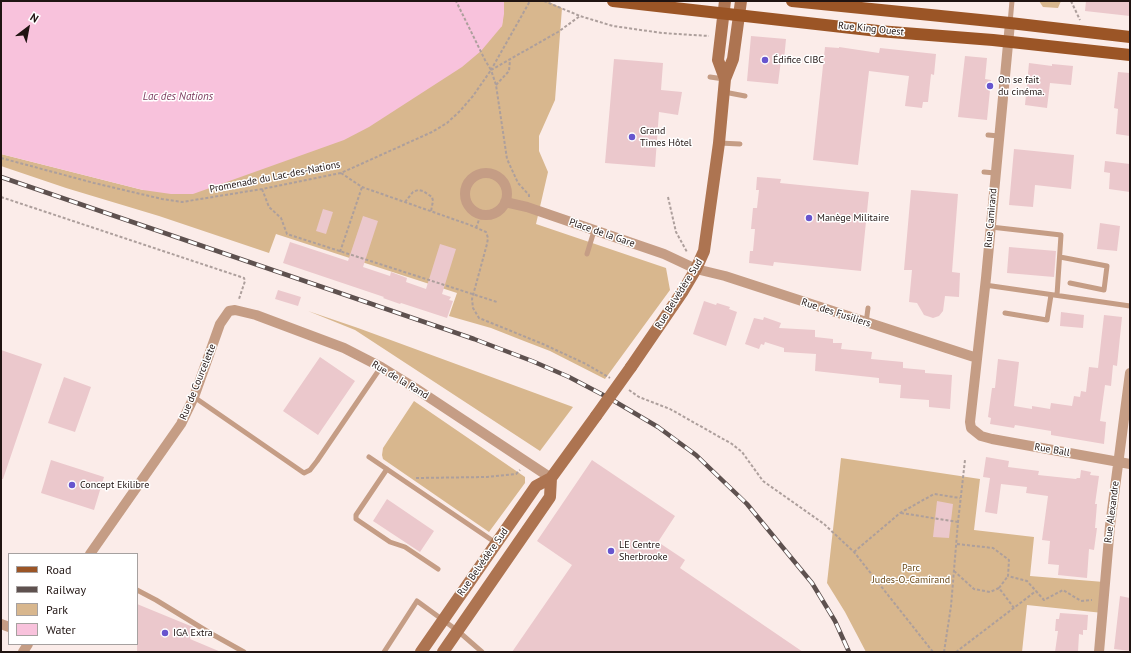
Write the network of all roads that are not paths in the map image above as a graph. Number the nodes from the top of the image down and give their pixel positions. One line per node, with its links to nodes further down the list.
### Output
1 (612, 1): 6 (main road, Rue King Ouest)
2 (725, 1): 6 (main road, Rue Belvédère Sud)
3 (741, 1): 7 (main road, Rue Belvédère Sud)
4 (792, 1): 8 (main road, Rue King Ouest)
5 (1012, 1): 8 (lane, Rue Camirand)
6 (723, 14): 7 (main road, Rue King Ouest); 13 (main road, Rue Belvédère Sud)
7 (739, 16): 10 (main road, Rue King Ouest); 13 (main road, Rue Belvédère Sud)
8 (1010, 23): 9 (main road, Rue King Ouest); 10 (street, Rue Camirand)
9 (1130, 37)
10 (1007, 42): 11 (main road, Rue King Ouest); 17 (street, Rue Camirand)
11 (1130, 55)
12 (710, 78): 13 (lane)
13 (725, 79): 14 (main road, Rue Belvédère Sud)
14 (724, 92): 15 (lane); 18 (main road, Rue Belvédère Sud)
15 (745, 96)
16 (988, 135): 17 (lane)
17 (999, 136): 21 (street, Rue Camirand)
18 (719, 143): 19 (lane); 27 (main road, Rue Belvédère Sud)
19 (740, 144)
20 (984, 172): 21 (lane)
21 (995, 173): 23 (street, Rue Camirand)
22 (505, 202): 22 (street); 24 (street, Place de la Gare)
23 (990, 227): 26 (lane); 29 (street, Rue Camirand)
24 (594, 231): 25 (lane); 27 (street, Place de la Gare)
25 (587, 254)
26 (1060, 257): 28 (lane); 30 (lane)
27 (696, 268): 35 (street, Rue des Fusiliers); 45 (main road, Rue Belvédère Sud, bridge)
28 (1070, 283)
29 (986, 285): 30 (lane); 36 (street, Rue Camirand)
30 (1054, 295): 31 (lane); 34 (lane)
31 (1130, 306)
32 (868, 308): 35 (lane)
33 (235, 310): 37 (street, Rue de la Rand); 39 (street, Rue de Courcelette)
34 (1005, 313)
35 (866, 323): 36 (street, Rue des Fusiliers)
36 (977, 358): 40 (street, Rue Camirand)
37 (381, 367): 39 (lane); 45 (street, Rue de la Rand)
38 (1130, 373): 42 (street, Rue Alexandre)
39 (194, 397): 47 (street, Rue de Courcelette)
40 (975, 432): 42 (street, Rue Ball)
41 (369, 457): 44 (lane)
42 (1119, 462): 43 (street, Rue Ball); 57 (street, Rue Alexandre)
43 (1130, 464)
44 (387, 469): 46 (lane); 48 (lane)
45 (551, 478): 46 (main road, Rue Belvédère Sud); 51 (main road, Rue Belvédère Sud)
46 (496, 543): 50 (main road, Rue Belvédère Sud)
47 (91, 553)
48 (438, 569)
49 (138, 591): 52 (lane)
50 (443, 620): 51 (lane); 53 (lane); 54 (main road, Rue Belvédère Sud)
51 (458, 631): 55 (main road, Rue Belvédère Sud); 56 (lane)
52 (244, 652)
53 (384, 652)
54 (421, 652)
55 (443, 652)
56 (482, 652)
57 (1099, 652)

